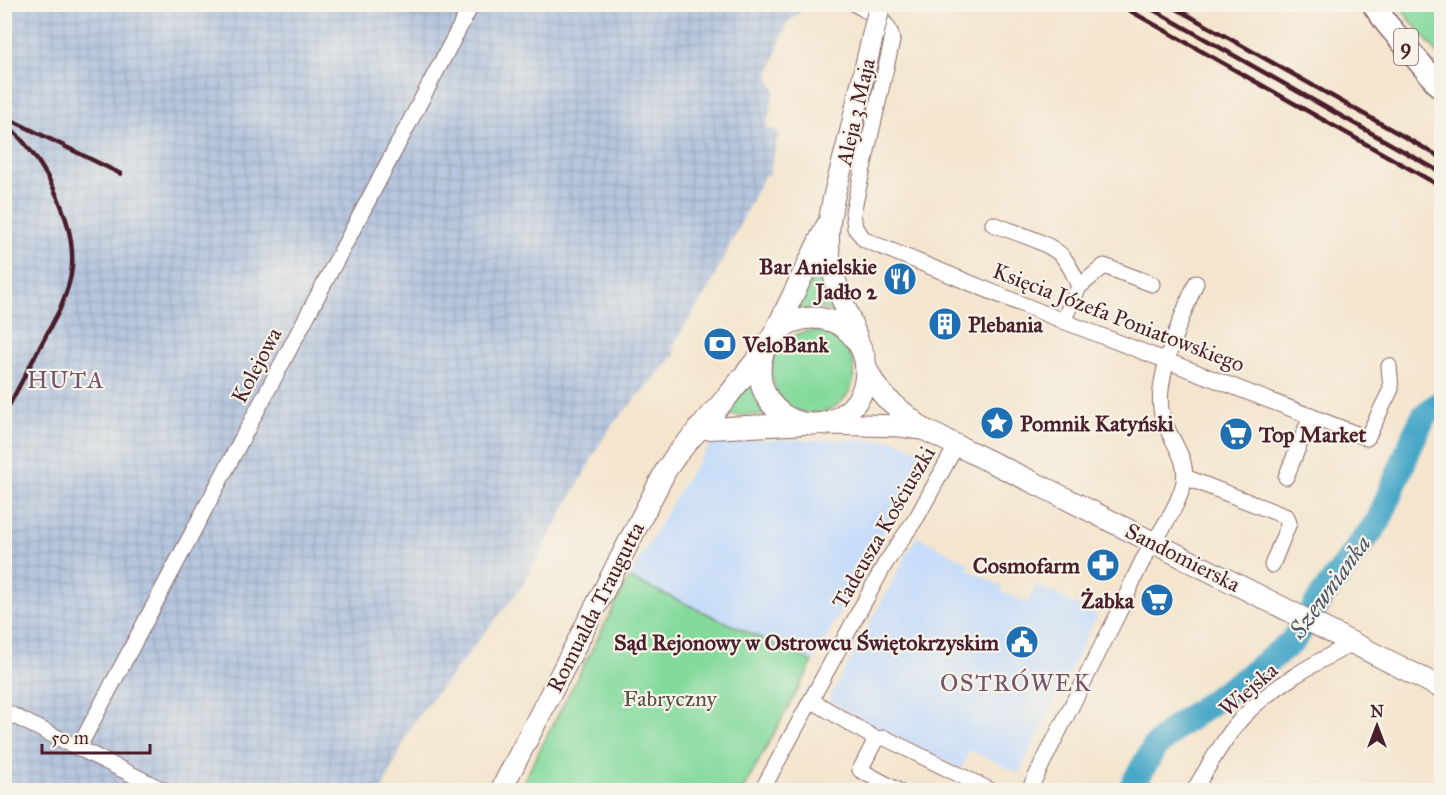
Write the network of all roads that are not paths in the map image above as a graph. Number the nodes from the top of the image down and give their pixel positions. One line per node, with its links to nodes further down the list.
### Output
1 (472, 4): 31 (street, Kolejowa)
2 (855, 4): 11 (street, Księcia Józefa Poniatowskiego)
3 (880, 4): 6 (main road, Aleja 3 Maja, bridge)
4 (1373, 4): 5 (main road, 9)
5 (1442, 89)
6 (830, 219): 12 (main road, Aleja 3 Maja); 13 (main road, Aleja 3 Maja)
7 (993, 224): 10 (street)
8 (1196, 283): 14 (street)
9 (1152, 284): 10 (street)
10 (1078, 287): 11 (street)
11 (1063, 321): 14 (street, Księcia Józefa Poniatowskiego)
12 (770, 341): 13 (main road); 18 (main road); 19 (main road, Romualda Traugutta)
13 (858, 342): 16 (main road)
14 (1167, 361): 17 (street, Księcia Józefa Poniatowskiego); 22 (street)
15 (1389, 366): 17 (street, Księcia Józefa Poniatowskiego)
16 (866, 368): 18 (main road); 20 (main road, Sandomierska)
17 (1311, 416): 23 (street)
18 (813, 424): 19 (main road); 20 (main road, Sandomierska)
19 (698, 429): 33 (main road, Romualda Traugutta)
20 (923, 429): 21 (main road, Sandomierska)
21 (957, 444): 24 (main road, Sandomierska); 28 (street, Tadeusza Kościuszki)
22 (1185, 477): 24 (street); 25 (street)
23 (1286, 477)
24 (1154, 543): 26 (main road, Sandomierska); 37 (street)
25 (1272, 565)
26 (1353, 643): 27 (main road, Sandomierska); 38 (street, Wiejska)
27 (1442, 688)
28 (811, 700): 30 (street); 34 (street, Tadeusza Kościuszki)
29 (4, 711): 31 (street)
30 (876, 738): 35 (street); 36 (street)
31 (79, 747): 32 (street)
32 (163, 790)
33 (501, 790)
34 (762, 790)
35 (897, 790)
36 (990, 790)
37 (1029, 790)
38 (1194, 790)

